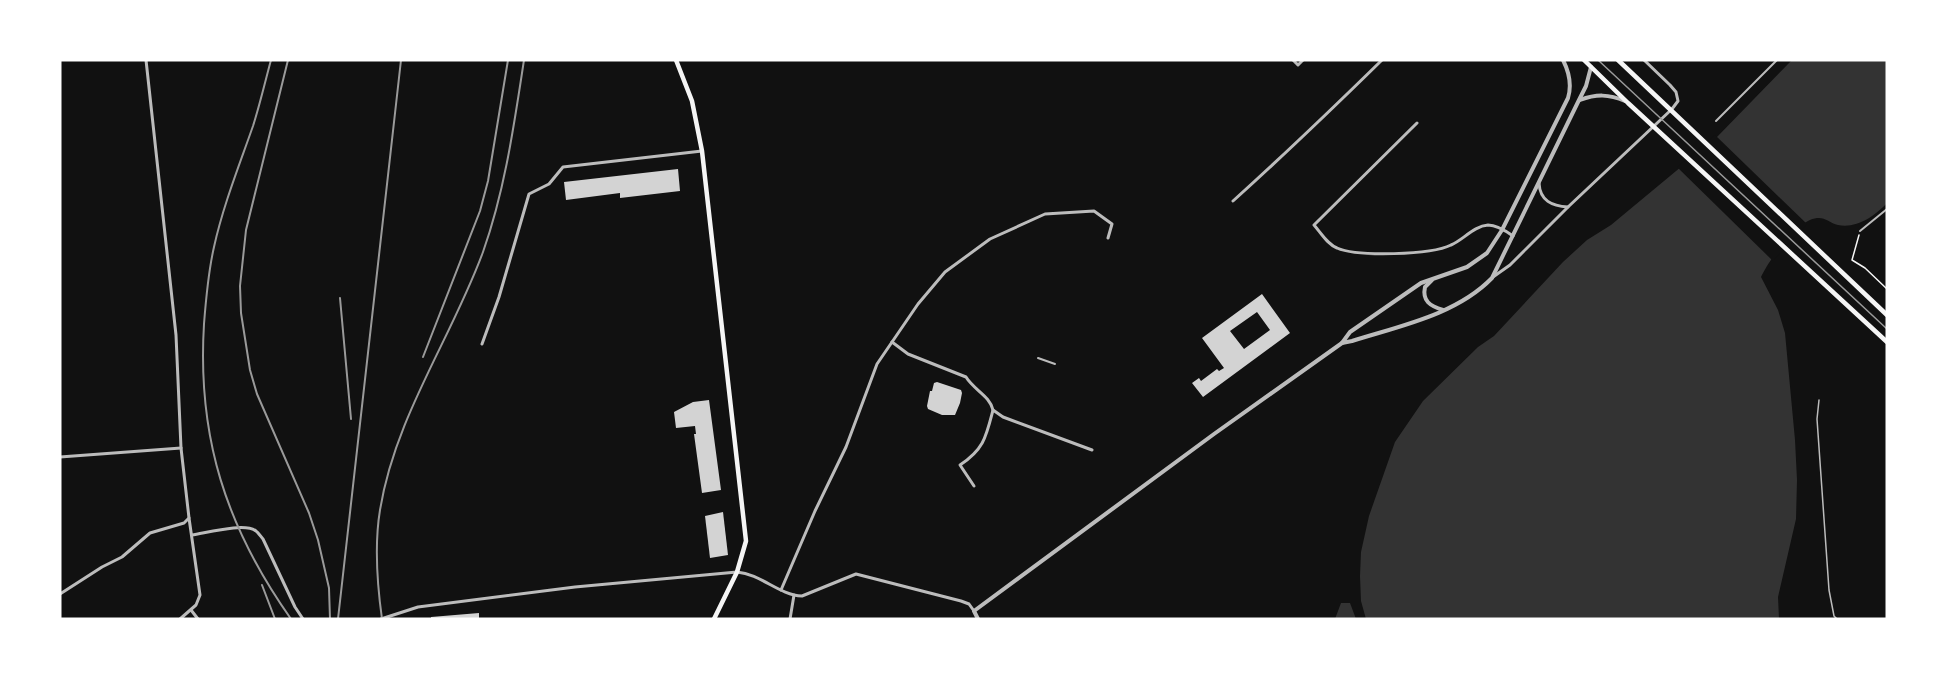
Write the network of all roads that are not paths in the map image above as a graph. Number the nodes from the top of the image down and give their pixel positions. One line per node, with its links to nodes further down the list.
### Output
1 (146, 60): 38 (street)
2 (676, 60): 17 (main road)
3 (1293, 60): 4 (street)
4 (1303, 60)
5 (1382, 60): 19 (street)
6 (1563, 60): 22 (street)
7 (1584, 60): 12 (main road)
8 (1591, 60): 12 (main road)
9 (1618, 60): 29 (main road)
10 (1644, 60): 20 (street)
11 (1777, 60): 15 (street)
12 (1591, 67): 13 (street); 14 (main road)
13 (1579, 100): 14 (street); 18 (street)
14 (1627, 102): 31 (main road)
15 (1716, 121)
16 (1417, 123): 22 (street)
17 (702, 151): 33 (street); 44 (main road)
18 (1539, 179): 20 (street); 24 (street)
19 (1233, 201)
20 (1568, 207): 26 (street)
21 (1887, 209): 23 (street)
22 (1502, 230): 24 (street); 27 (street)
23 (1860, 231)
24 (1513, 236): 26 (street)
25 (1108, 238): 30 (street)
26 (1492, 278): 28 (street)
27 (1432, 279): 28 (street); 32 (street)
28 (1443, 310): 32 (street)
29 (1887, 315)
30 (892, 342): 37 (street); 45 (street)
31 (1887, 342)
32 (1342, 343): 49 (street)
33 (482, 344)
34 (1038, 358): 35 (street)
35 (1055, 364)
36 (1819, 400): 57 (lane)
37 (993, 410): 39 (street); 41 (street)
38 (181, 448): 40 (street); 42 (street)
39 (1092, 450)
40 (60, 457)
41 (974, 486)
42 (189, 518): 43 (street); 46 (street)
43 (192, 535): 48 (street); 52 (street)
44 (737, 572): 45 (street); 53 (street); 54 (main road)
45 (781, 590): 47 (street)
46 (60, 594)
47 (794, 595): 49 (street); 55 (street)
48 (191, 610): 50 (street); 51 (street)
49 (974, 611): 56 (street)
50 (180, 619)
51 (198, 619)
52 (303, 619)
53 (381, 619)
54 (714, 619)
55 (790, 619)
56 (978, 619)
57 (1837, 619)

